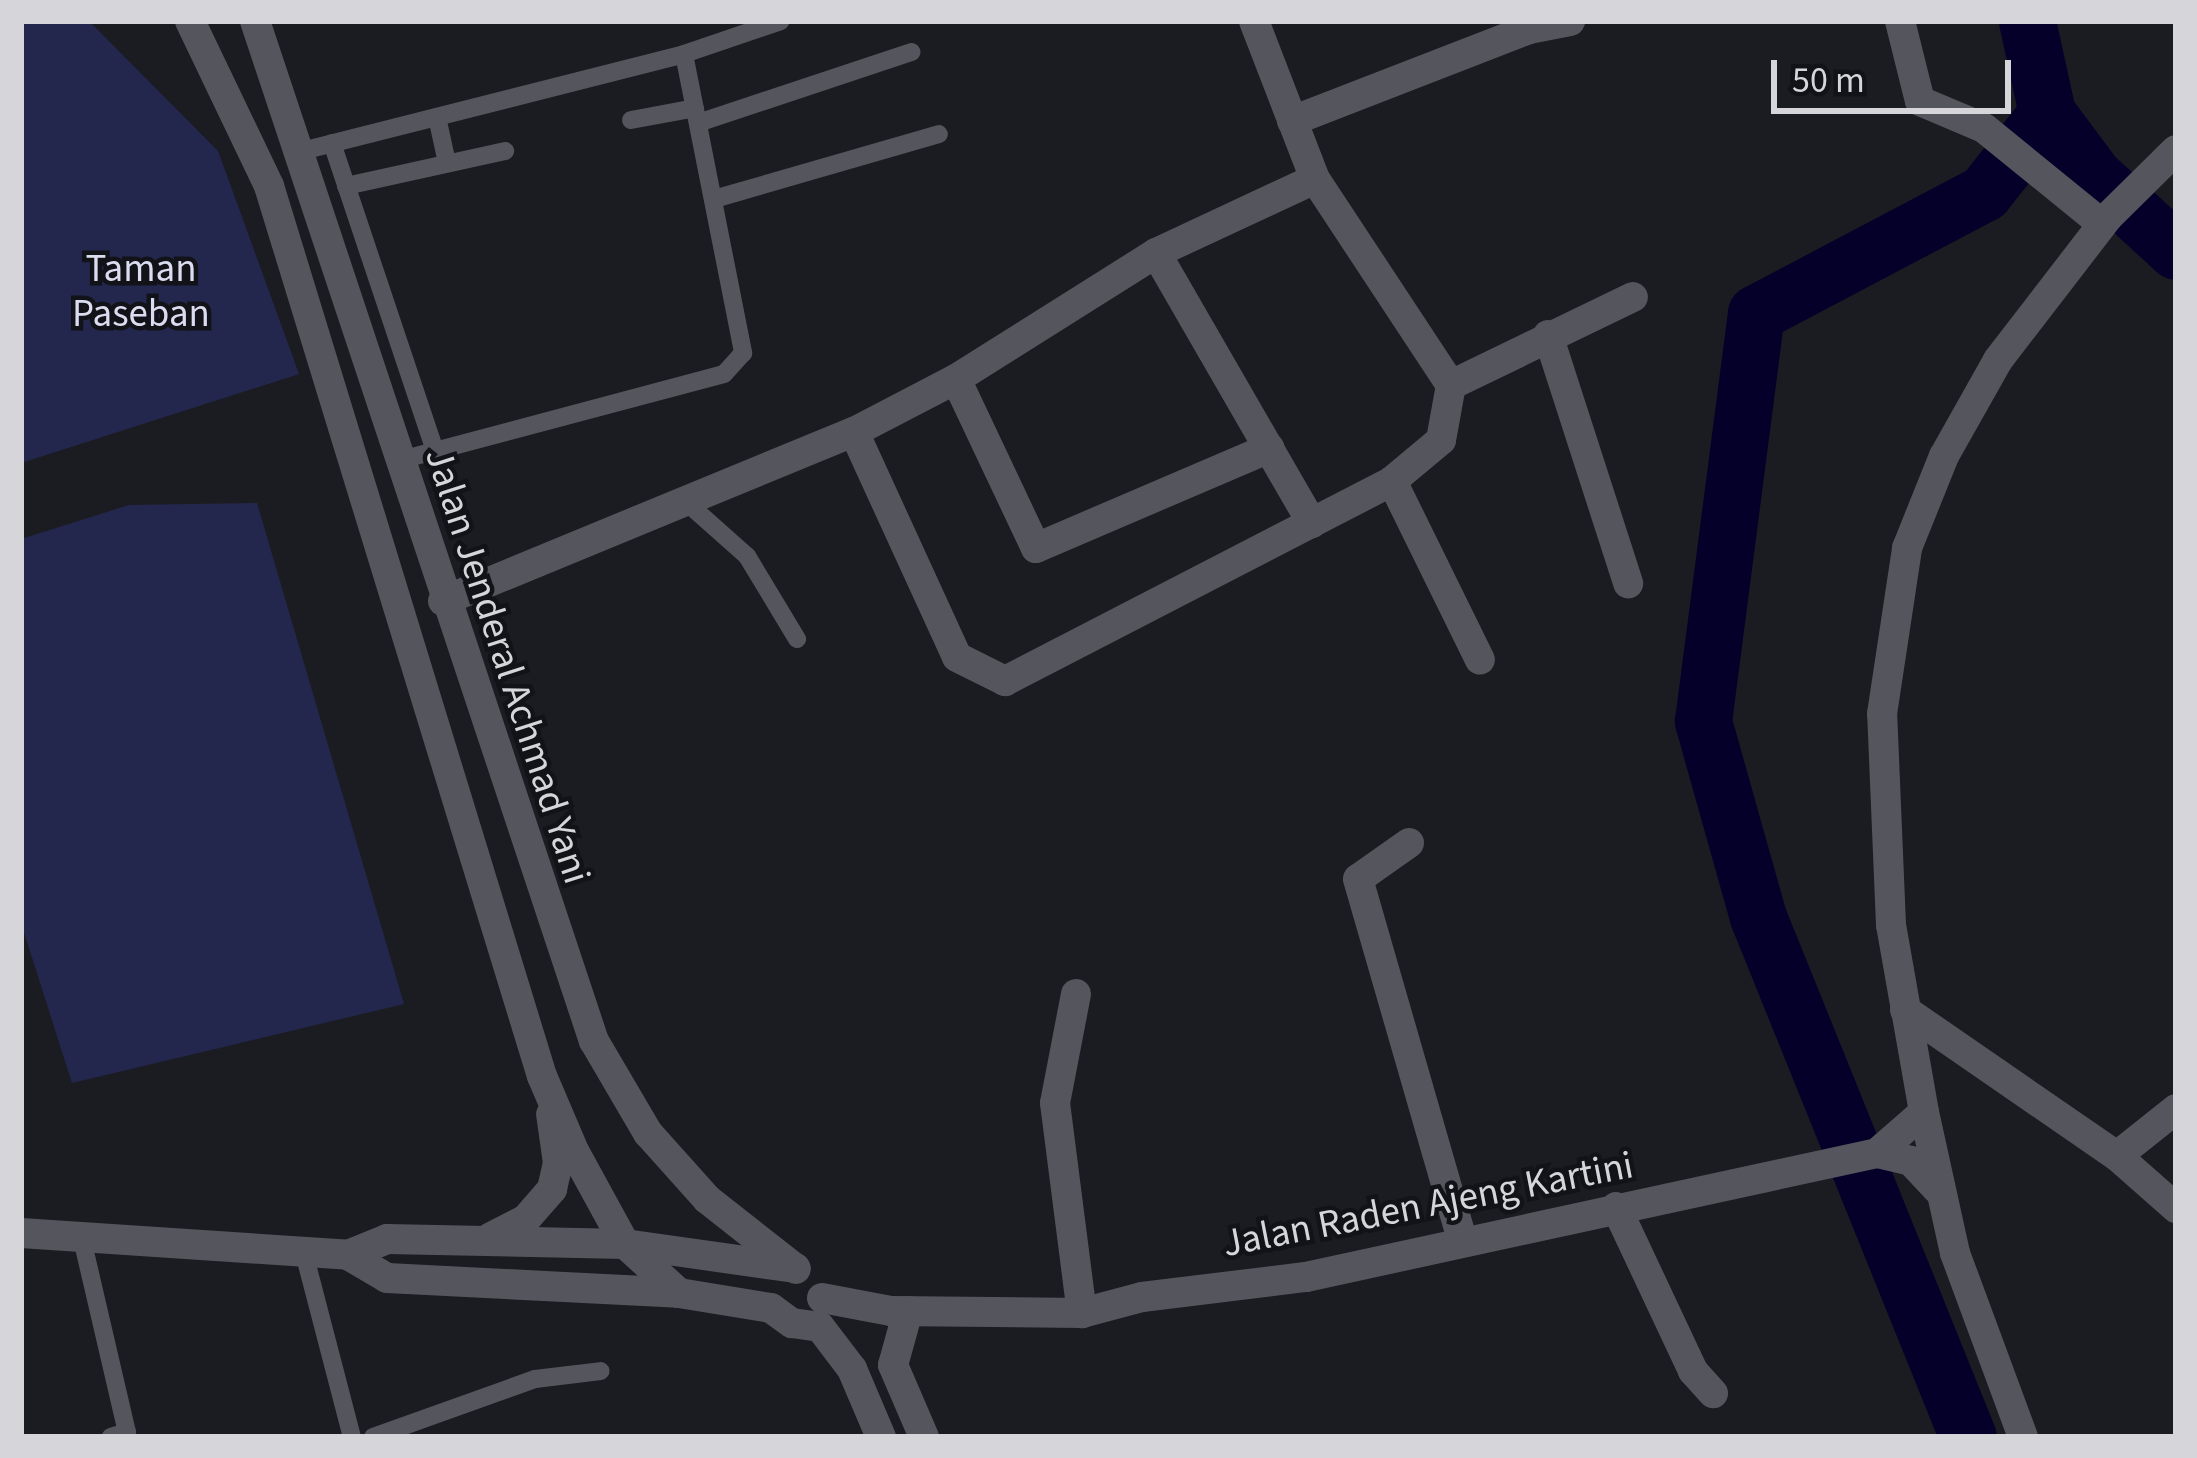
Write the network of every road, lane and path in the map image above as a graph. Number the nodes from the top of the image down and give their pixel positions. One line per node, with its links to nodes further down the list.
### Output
1 (190, 21): 41 (street)
2 (255, 21): 14 (street, Jalan Jenderal Achmad Yani)
3 (782, 21): 8 (lane)
4 (1254, 21): 12 (street)
5 (1570, 21): 12 (street)
6 (1900, 21): 21 (street)
7 (911, 52): 9 (lane)
8 (684, 54): 9 (lane); 10 (lane)
9 (697, 116): 11 (lane); 20 (lane)
10 (437, 117): 14 (lane); 17 (lane)
11 (631, 120)
12 (1292, 121): 18 (street)
13 (939, 134): 20 (lane)
14 (317, 147): 19 (lane); 30 (street, Jalan Jenderal Achmad Yani)
15 (505, 151): 17 (lane)
16 (2167, 155): 21 (street)
17 (447, 163): 19 (lane)
18 (1316, 179): 22 (street); 26 (street)
19 (346, 186): 29 (lane)
20 (714, 199): 29 (lane)
21 (2105, 220): 40 (street)
22 (1156, 253): 25 (street); 28 (street)
23 (1634, 297): 24 (street)
24 (1548, 335): 26 (street); 34 (street)
25 (956, 379): 27 (street); 28 (street)
26 (1451, 385): 31 (street)
27 (854, 432): 32 (street); 33 (street)
28 (1269, 448): 33 (street)
29 (435, 452): 30 (lane)
30 (400, 460): 35 (street, Jalan Jenderal Achmad Yani)
31 (1392, 481): 33 (street); 37 (street)
32 (685, 501): 35 (street); 36 (lane)
33 (1312, 524)
34 (1628, 583)
35 (443, 601): 56 (street, Jalan Jenderal Achmad Yani)
36 (797, 639)
37 (1480, 660)
38 (1409, 843): 52 (street)
39 (1076, 994): 61 (street)
40 (1905, 1010): 43 (street); 45 (street)
41 (542, 1076): 51 (street); 53 (street)
42 (2176, 1109): 45 (street)
43 (1924, 1112): 44 (street); 46 (street)
44 (1873, 1154): 46 (street); 47 (street, Jalan Raden Ajeng Kartini)
45 (2116, 1156): 48 (street)
46 (1940, 1193): 69 (street)
47 (1616, 1207): 52 (street, Jalan Raden Ajeng Kartini); 63 (street)
48 (2176, 1208)
49 (21, 1233): 50 (street)
50 (82, 1239): 54 (street); 64 (lane)
51 (486, 1240): 53 (street); 55 (street)
52 (1462, 1240): 61 (street, Jalan Raden Ajeng Kartini)
53 (625, 1244): 56 (street); 57 (street)
54 (304, 1253): 55 (street); 65 (lane)
55 (348, 1255): 57 (street)
56 (796, 1269): 58 (street); 59 (street)
57 (679, 1293): 58 (street)
58 (771, 1308): 59 (street)
59 (814, 1309): 60 (street, Jalan Raden Ajeng Kartini); 67 (street)
60 (908, 1311): 61 (street, Jalan Raden Ajeng Kartini); 68 (street)
61 (1082, 1313)
62 (601, 1372): 66 (lane)
63 (1713, 1394)
64 (122, 1435)
65 (352, 1437)
66 (373, 1437)
67 (881, 1437)
68 (923, 1437)
69 (2023, 1437)

